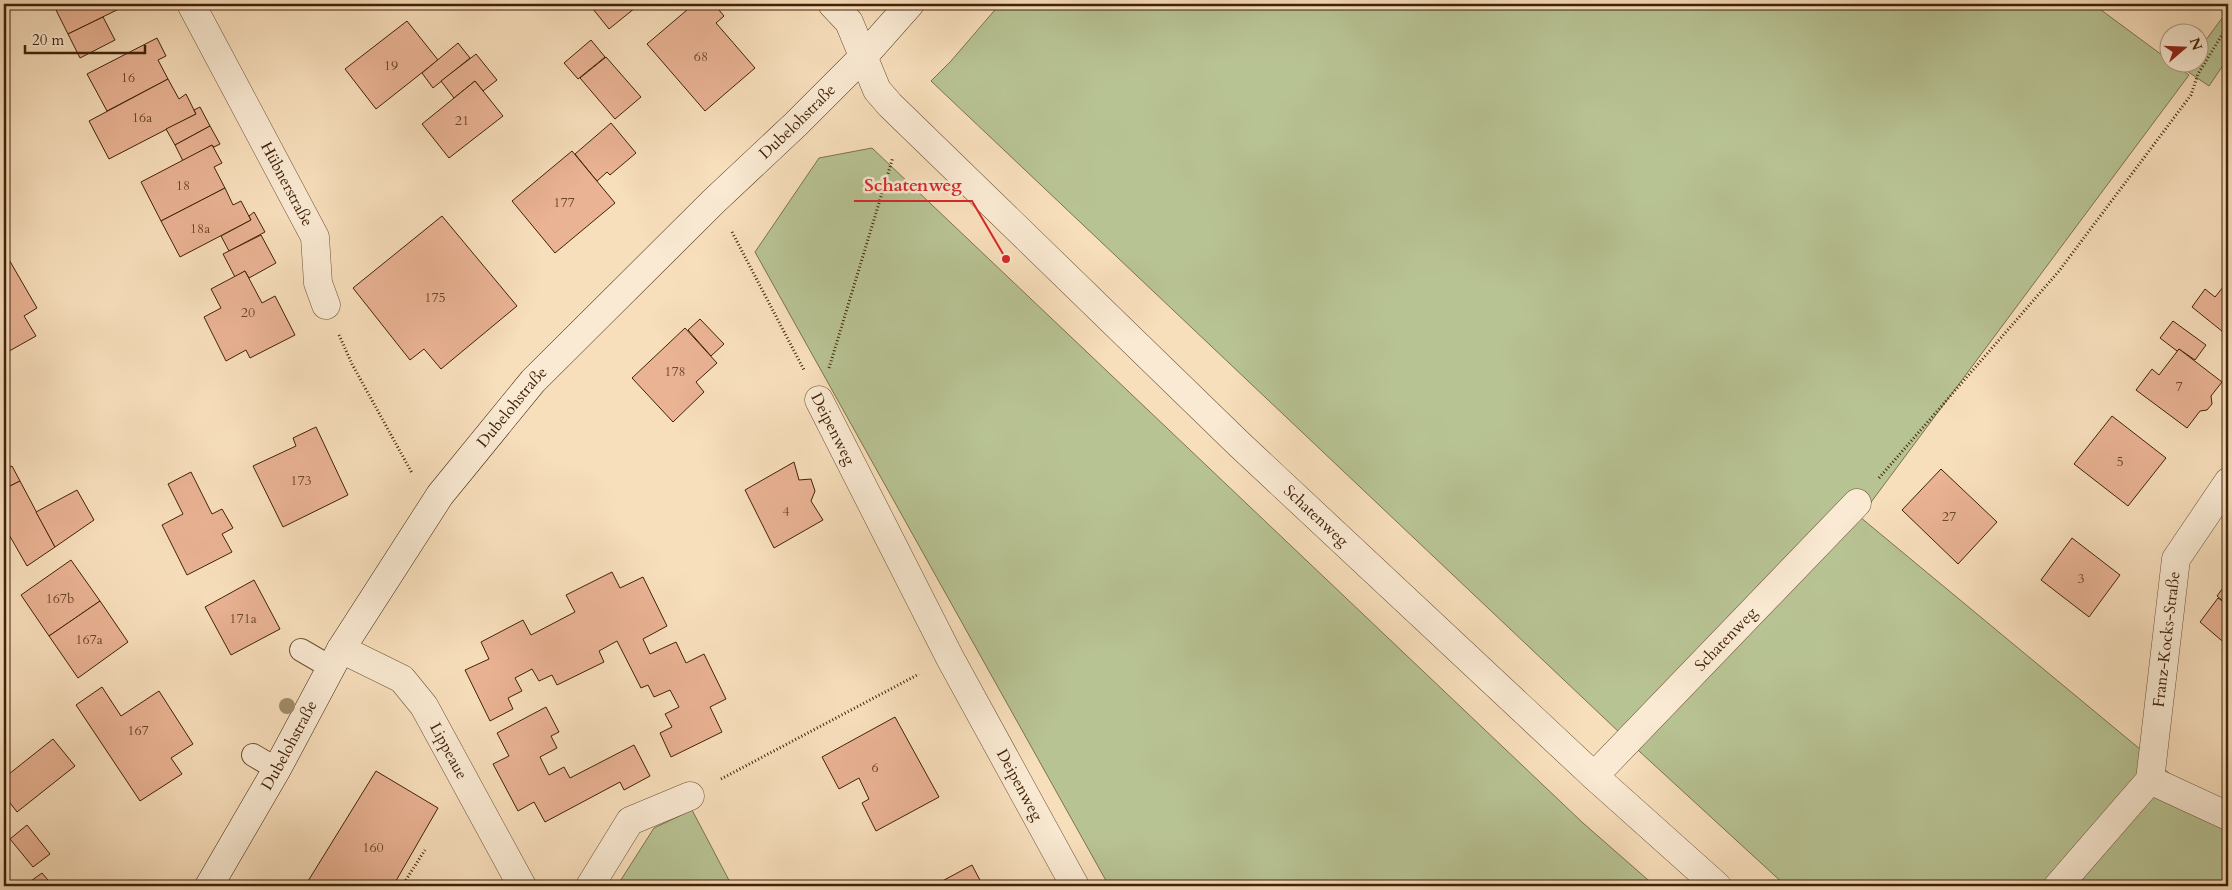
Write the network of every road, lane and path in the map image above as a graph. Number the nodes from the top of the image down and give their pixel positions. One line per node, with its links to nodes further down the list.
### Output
1 (191, 4): 8 (street, Hübnerstraße)
2 (832, 4): 5 (street, Schatenweg)
3 (910, 4): 5 (street, Dubelohstraße)
4 (2228, 25): 12 (path)
5 (863, 57): 7 (street, Dubelohstraße); 18 (street, Schatenweg)
6 (895, 149): 9 (path)
7 (714, 201): 9 (path, Deipenweg); 11 (street, Dubelohstraße)
8 (326, 305): 11 (path)
9 (819, 400): 14 (street, Deipenweg)
10 (2228, 482): 19 (street, Franz-Kocks-Straße)
11 (440, 495): 15 (street, Dubelohstraße)
12 (1857, 502): 18 (street, Schatenweg)
13 (301, 650): 15 (lane)
14 (950, 658): 20 (path); 27 (street, Deipenweg)
15 (337, 659): 17 (street, Dubelohstraße); 25 (street, Lippeaue)
16 (253, 755): 17 (lane)
17 (276, 769): 23 (street, Dubelohstraße)
18 (1594, 776): 28 (street, Schatenweg)
19 (2150, 780): 21 (street); 29 (street)
20 (690, 796): 26 (street)
21 (2228, 816)
22 (425, 850): 24 (path)
23 (209, 886)
24 (402, 886)
25 (522, 886)
26 (590, 886)
27 (1075, 886)
28 (1718, 886)
29 (2058, 886)

